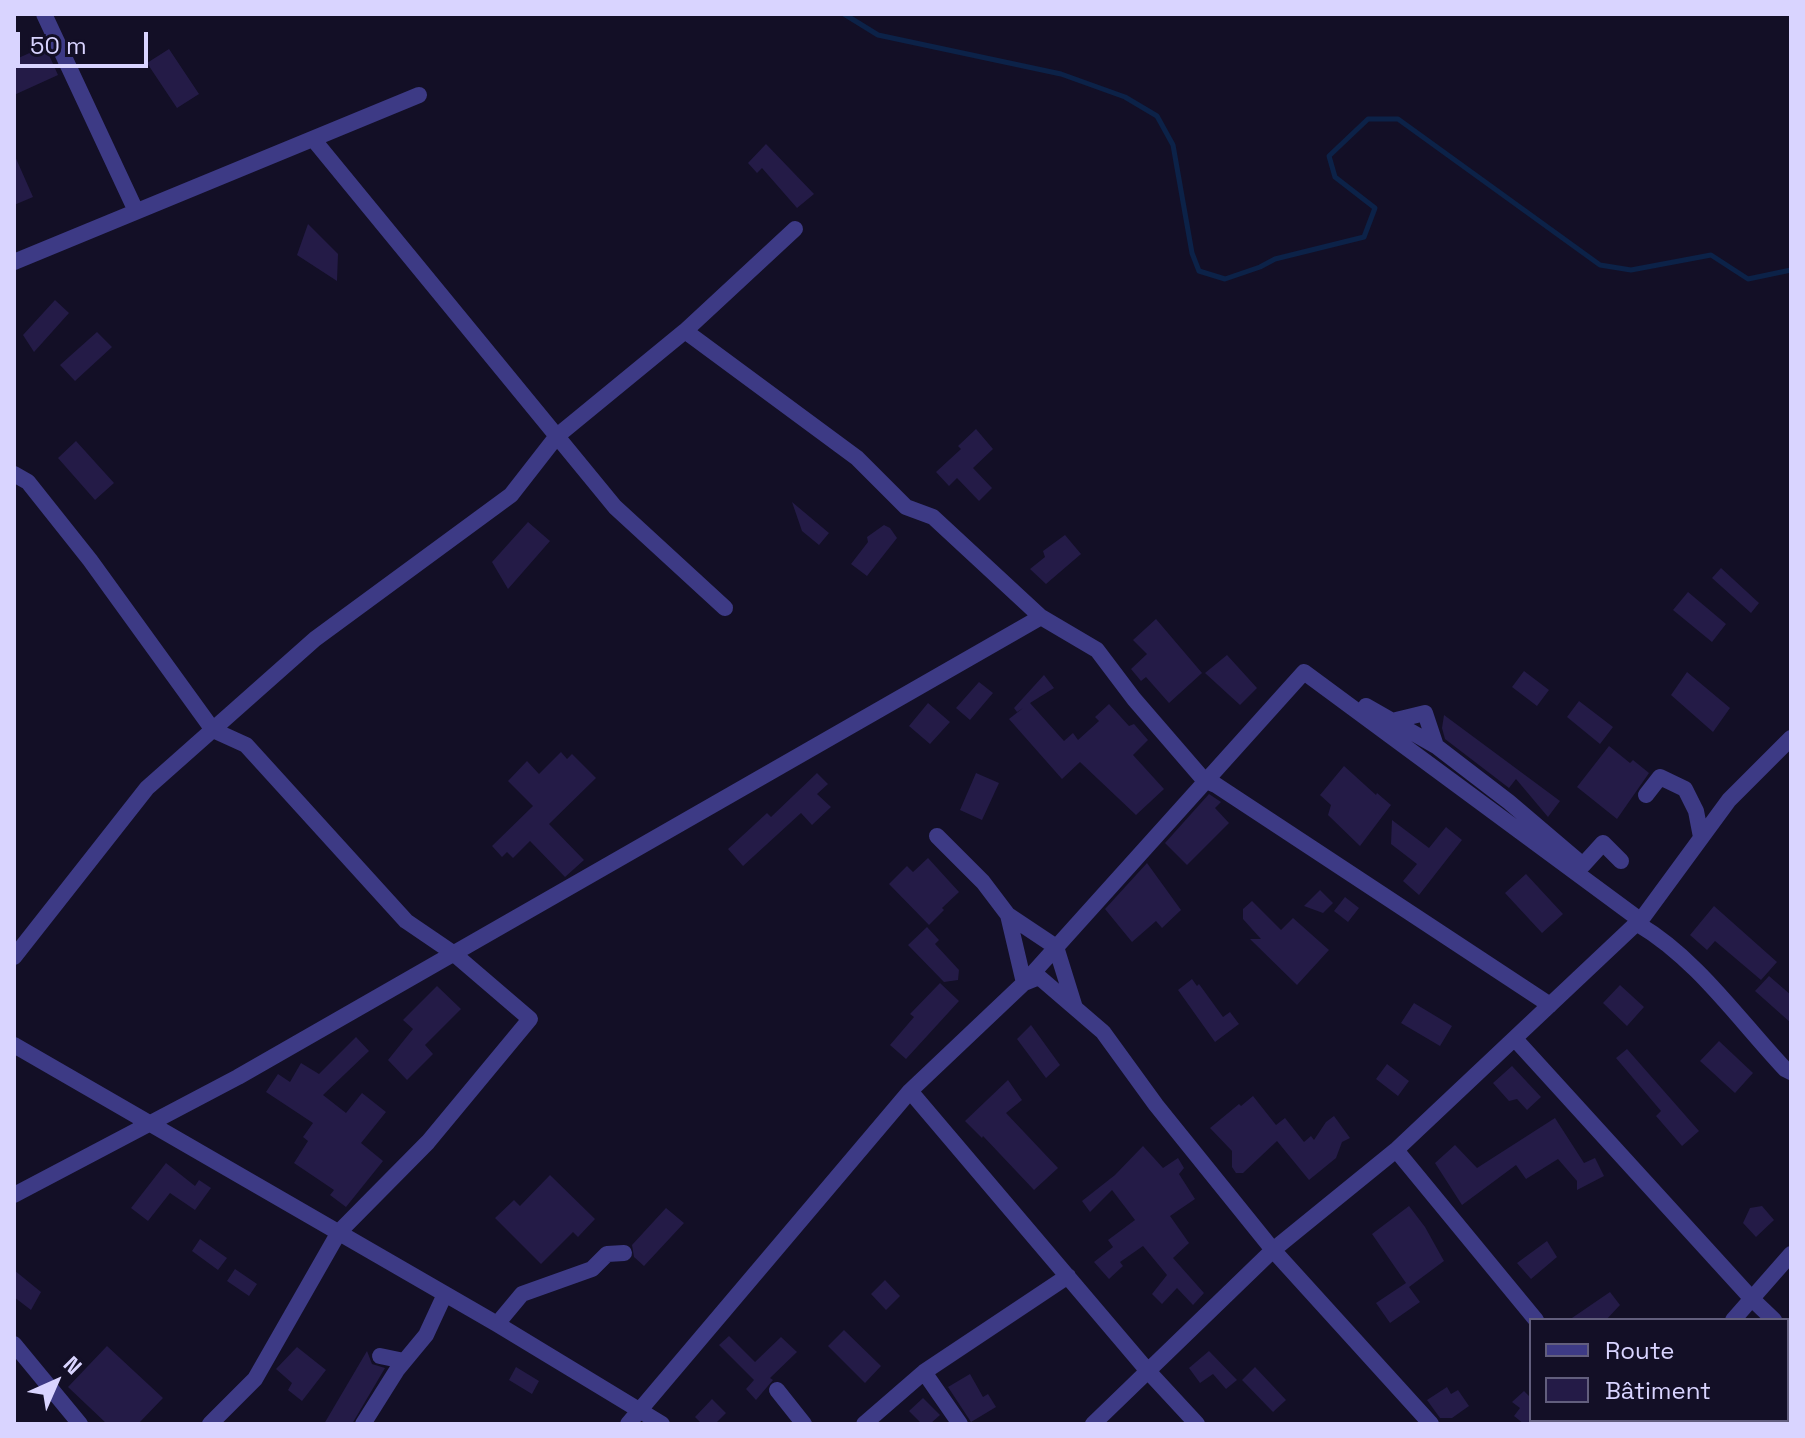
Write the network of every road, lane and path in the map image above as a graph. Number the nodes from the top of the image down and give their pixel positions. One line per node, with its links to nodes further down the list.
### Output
1 (44, 14): 4 (street)
2 (419, 95): 3 (street)
3 (313, 139): 4 (street); 8 (street)
4 (136, 211): 6 (street)
5 (795, 229): 7 (street)
6 (14, 262)
7 (685, 331): 8 (street); 11 (street)
8 (557, 436): 10 (street); 13 (street)
9 (14, 474): 13 (street)
10 (725, 608)
11 (1041, 617): 15 (street); 23 (street)
12 (1342, 699): 15 (street); 19 (street); 21 (street)
13 (213, 730): 23 (street); 24 (street)
14 (1791, 738): 18 (street)
15 (1204, 780): 22 (street); 26 (street)
16 (1646, 795): 18 (street)
17 (937, 836): 20 (street)
18 (1701, 837): 21 (street)
19 (1621, 861)
20 (1008, 915): 22 (street); 25 (street)
21 (1638, 924): 26 (street); 30 (street)
22 (1056, 947): 25 (street); 27 (street)
23 (453, 953): 32 (street); 35 (street)
24 (14, 957)
25 (1024, 983): 27 (street); 31 (street)
26 (1550, 1005): 28 (street)
27 (1075, 1008): 36 (street)
28 (1515, 1039): 33 (street); 41 (street)
29 (14, 1045): 32 (street)
30 (1791, 1072)
31 (910, 1091): 39 (street); 52 (street)
32 (152, 1124): 34 (street); 35 (street)
33 (1396, 1150): 36 (street); 42 (street)
34 (14, 1195)
35 (339, 1232): 40 (street); 54 (street)
36 (1273, 1250): 49 (street); 63 (street)
37 (624, 1253): 45 (street)
38 (1791, 1254): 41 (street)
39 (1068, 1276): 49 (street); 50 (street)
40 (445, 1294): 45 (street); 48 (street)
41 (1752, 1299): 43 (street); 44 (street)
42 (1534, 1318)
43 (1735, 1318)
44 (1772, 1318)
45 (497, 1324): 52 (street)
46 (14, 1344): 53 (street)
47 (380, 1356): 48 (street)
48 (404, 1361): 55 (street)
49 (1147, 1370): 61 (street); 62 (street)
50 (924, 1372): 59 (street); 60 (street)
51 (777, 1390): 58 (street)
52 (639, 1410): 56 (street); 57 (street)
53 (80, 1424)
54 (210, 1424)
55 (363, 1424)
56 (628, 1424)
57 (662, 1424)
58 (804, 1424)
59 (864, 1424)
60 (960, 1424)
61 (1093, 1424)
62 (1197, 1424)
63 (1431, 1424)

